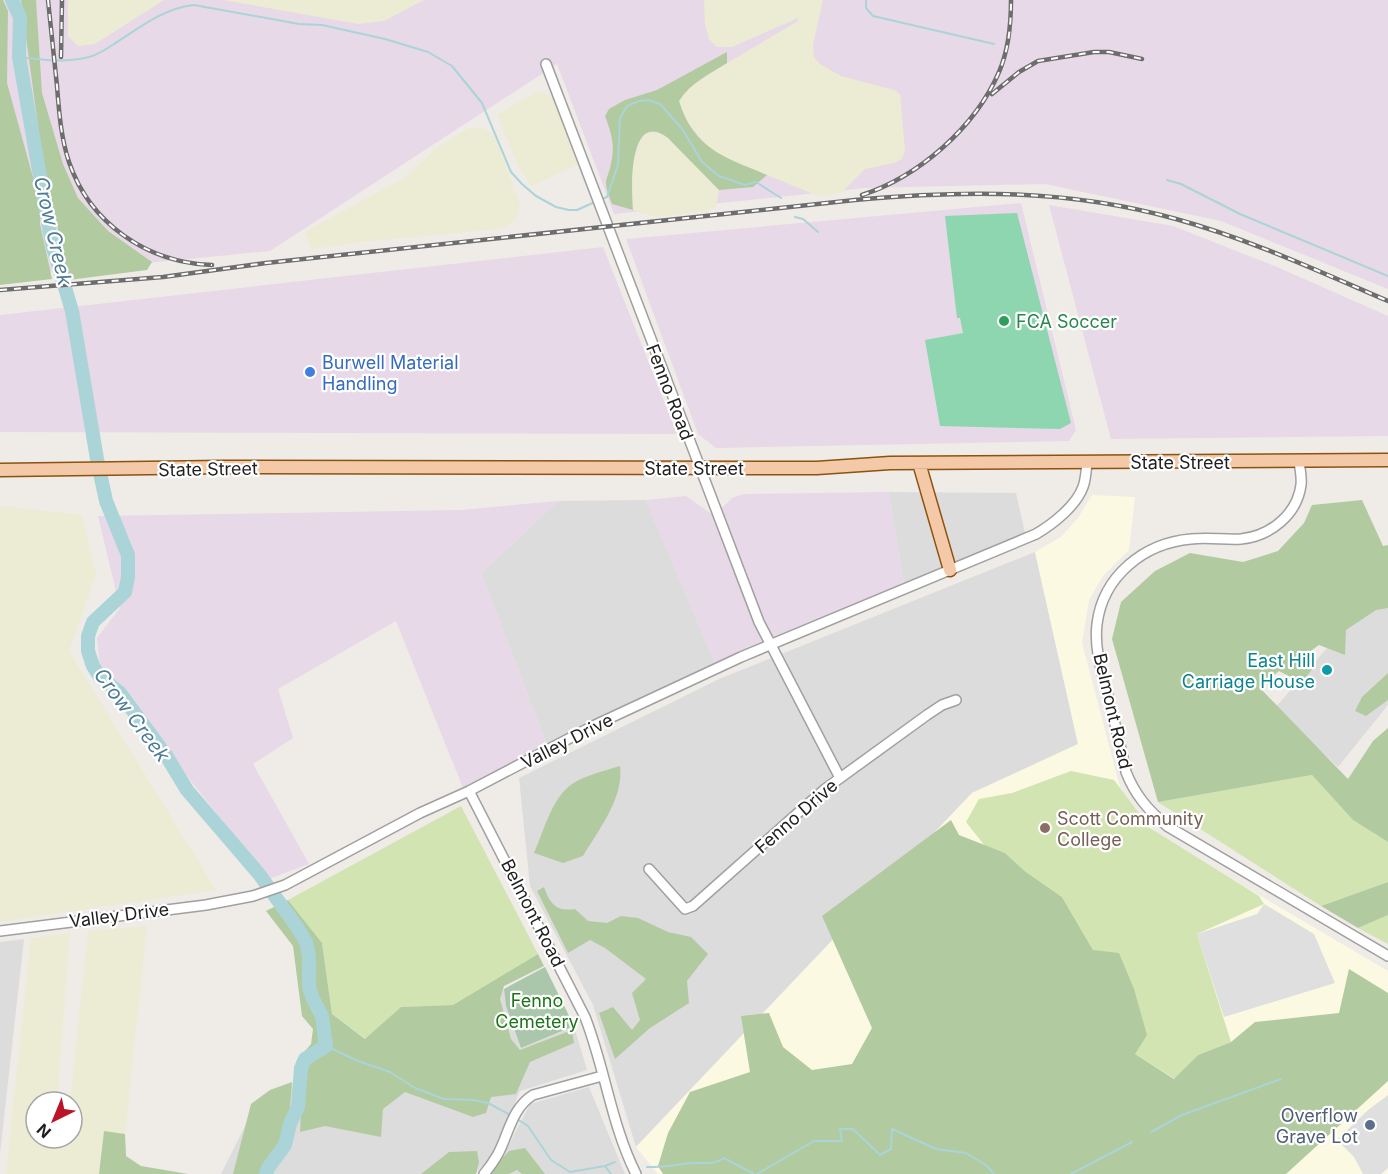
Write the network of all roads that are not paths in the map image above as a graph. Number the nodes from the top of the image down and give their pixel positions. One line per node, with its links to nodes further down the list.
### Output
1 (546, 64): 6 (street, Fenno Road)
2 (1388, 460): 4 (main road, State Street)
3 (1087, 462): 4 (main road, State Street); 5 (main road, State Street); 8 (street, Valley Drive)
4 (1299, 462): 15 (street, Belmont Road)
5 (919, 463): 6 (main road, State Street); 8 (main road)
6 (699, 468): 7 (main road, State Street); 9 (street, Fenno Road)
7 (0, 470)
8 (950, 570): 9 (street, Valley Drive)
9 (771, 645): 11 (street, Fenno Road); 12 (street, Valley Drive)
10 (956, 700): 11 (street, Fenno Drive)
11 (840, 778): 13 (street, Fenno Drive)
12 (469, 791): 14 (street, Valley Drive); 16 (street, Belmont Road)
13 (649, 869)
14 (0, 931)
15 (1388, 956)
16 (602, 1076): 17 (street); 18 (street, Belmont Road)
17 (484, 1174)
18 (636, 1174)

